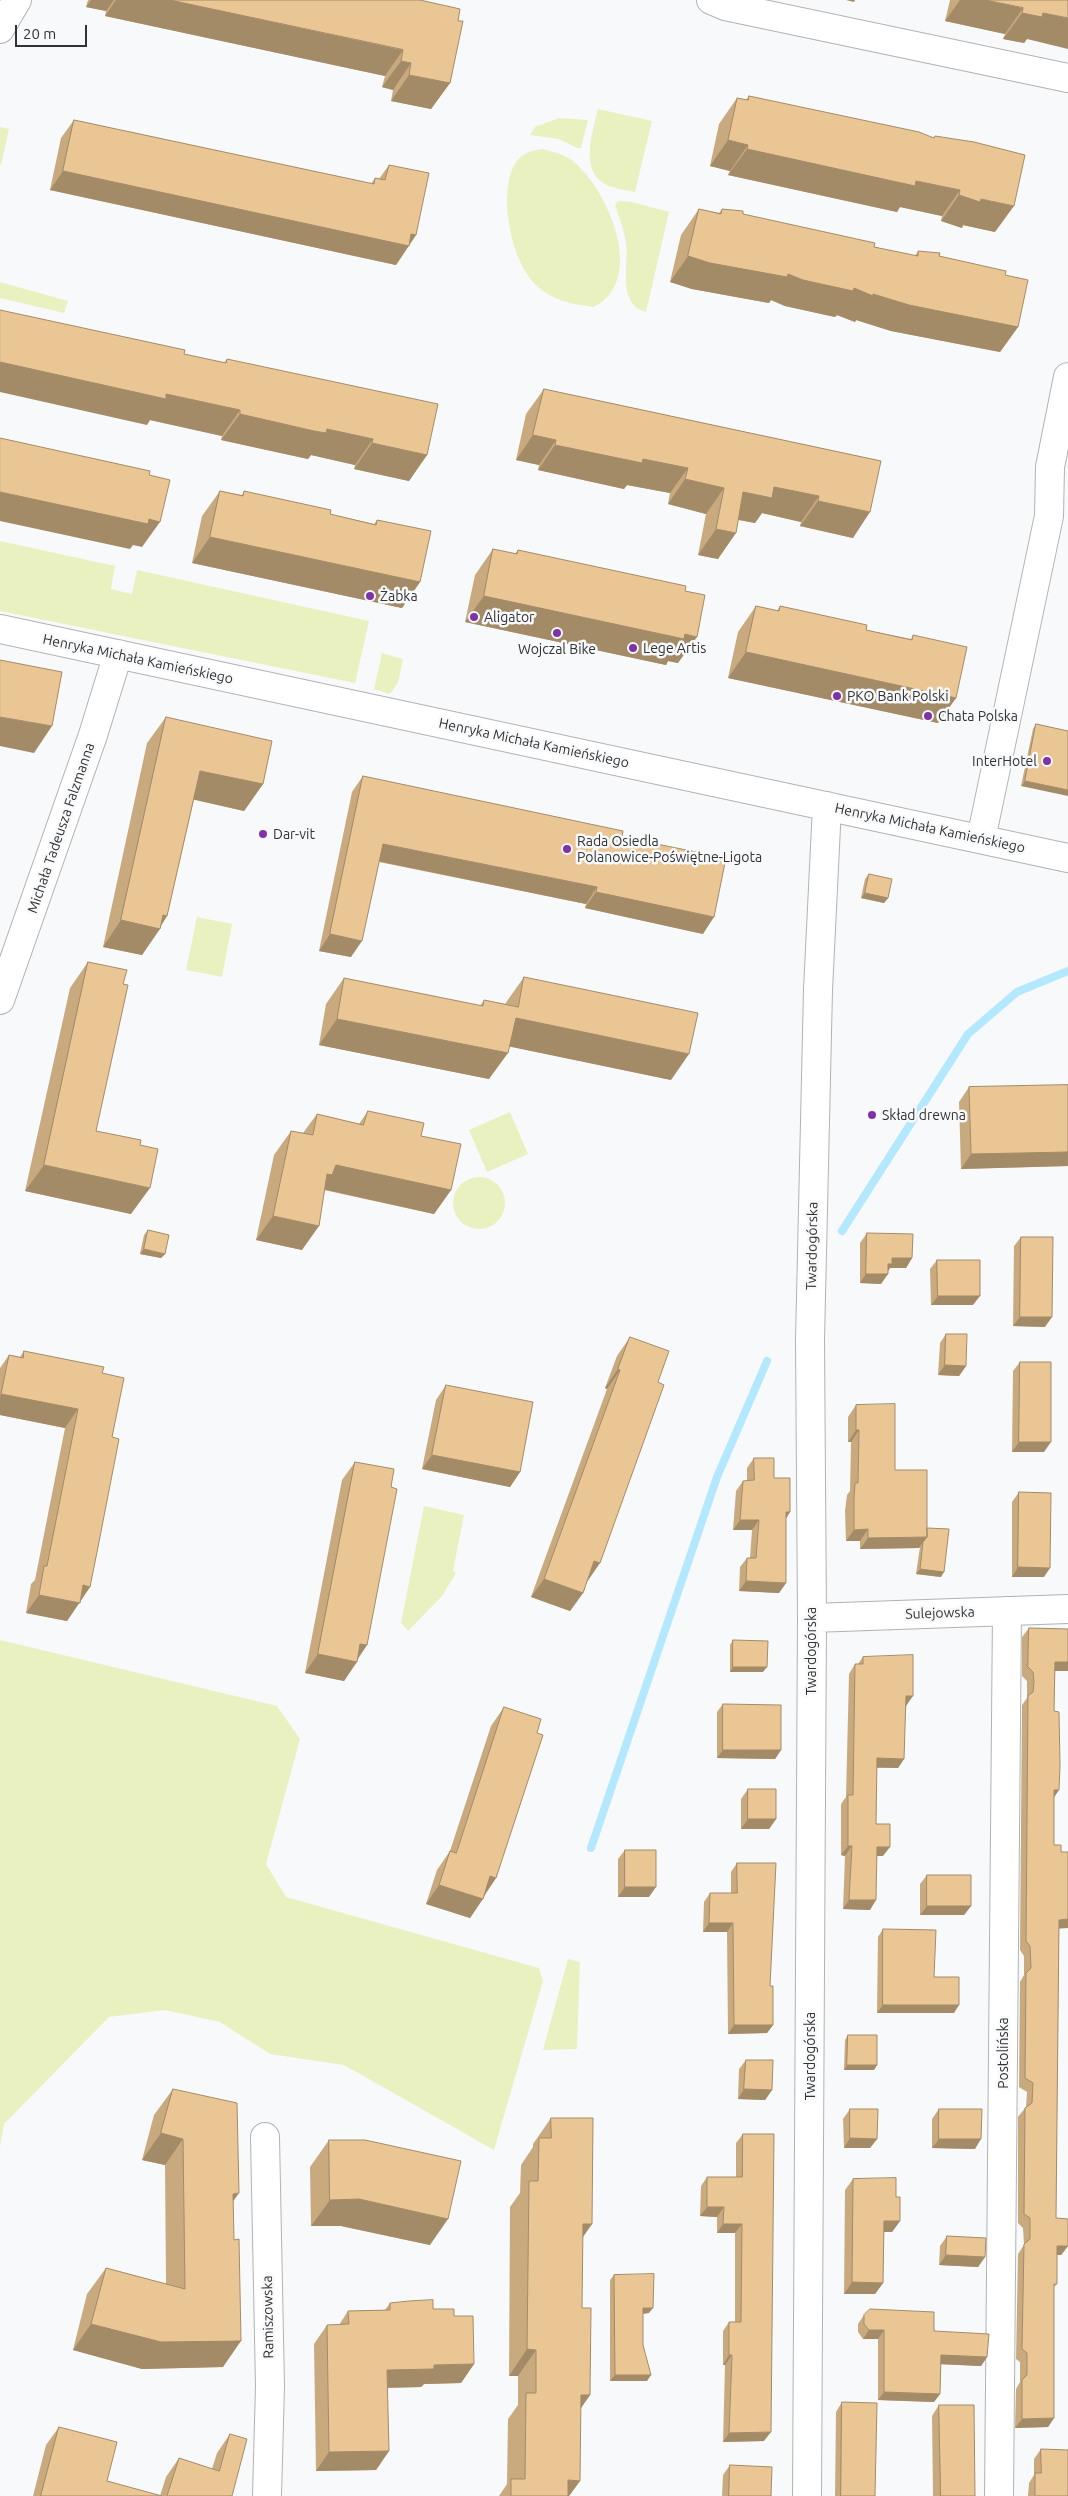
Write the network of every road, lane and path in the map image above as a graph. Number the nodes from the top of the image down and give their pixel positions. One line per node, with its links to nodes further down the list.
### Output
1 (17, 0): 3 (street)
2 (711, 0): 4 (street)
3 (0, 29)
4 (1068, 78)
5 (1068, 377): 9 (street)
6 (0, 629): 7 (street, Henryka Michała Kamieńskiego)
7 (118, 654): 8 (street, Henryka Michała Kamieńskiego); 11 (street, Michała Tadeusza Falzmanna)
8 (827, 806): 9 (street, Henryka Michała Kamieńskiego); 14 (street, Twardogórska)
9 (981, 839): 10 (street, Henryka Michała Kamieńskiego)
10 (1068, 858)
11 (0, 1000)
12 (1068, 1609): 13 (street, Sulejowska)
13 (1007, 1611): 14 (street, Sulejowska); 18 (street, Postolińska)
14 (812, 1618): 17 (street, Twardogórska)
15 (265, 2137): 16 (street, Ramiszowska)
16 (267, 2496)
17 (807, 2496)
18 (999, 2496)

